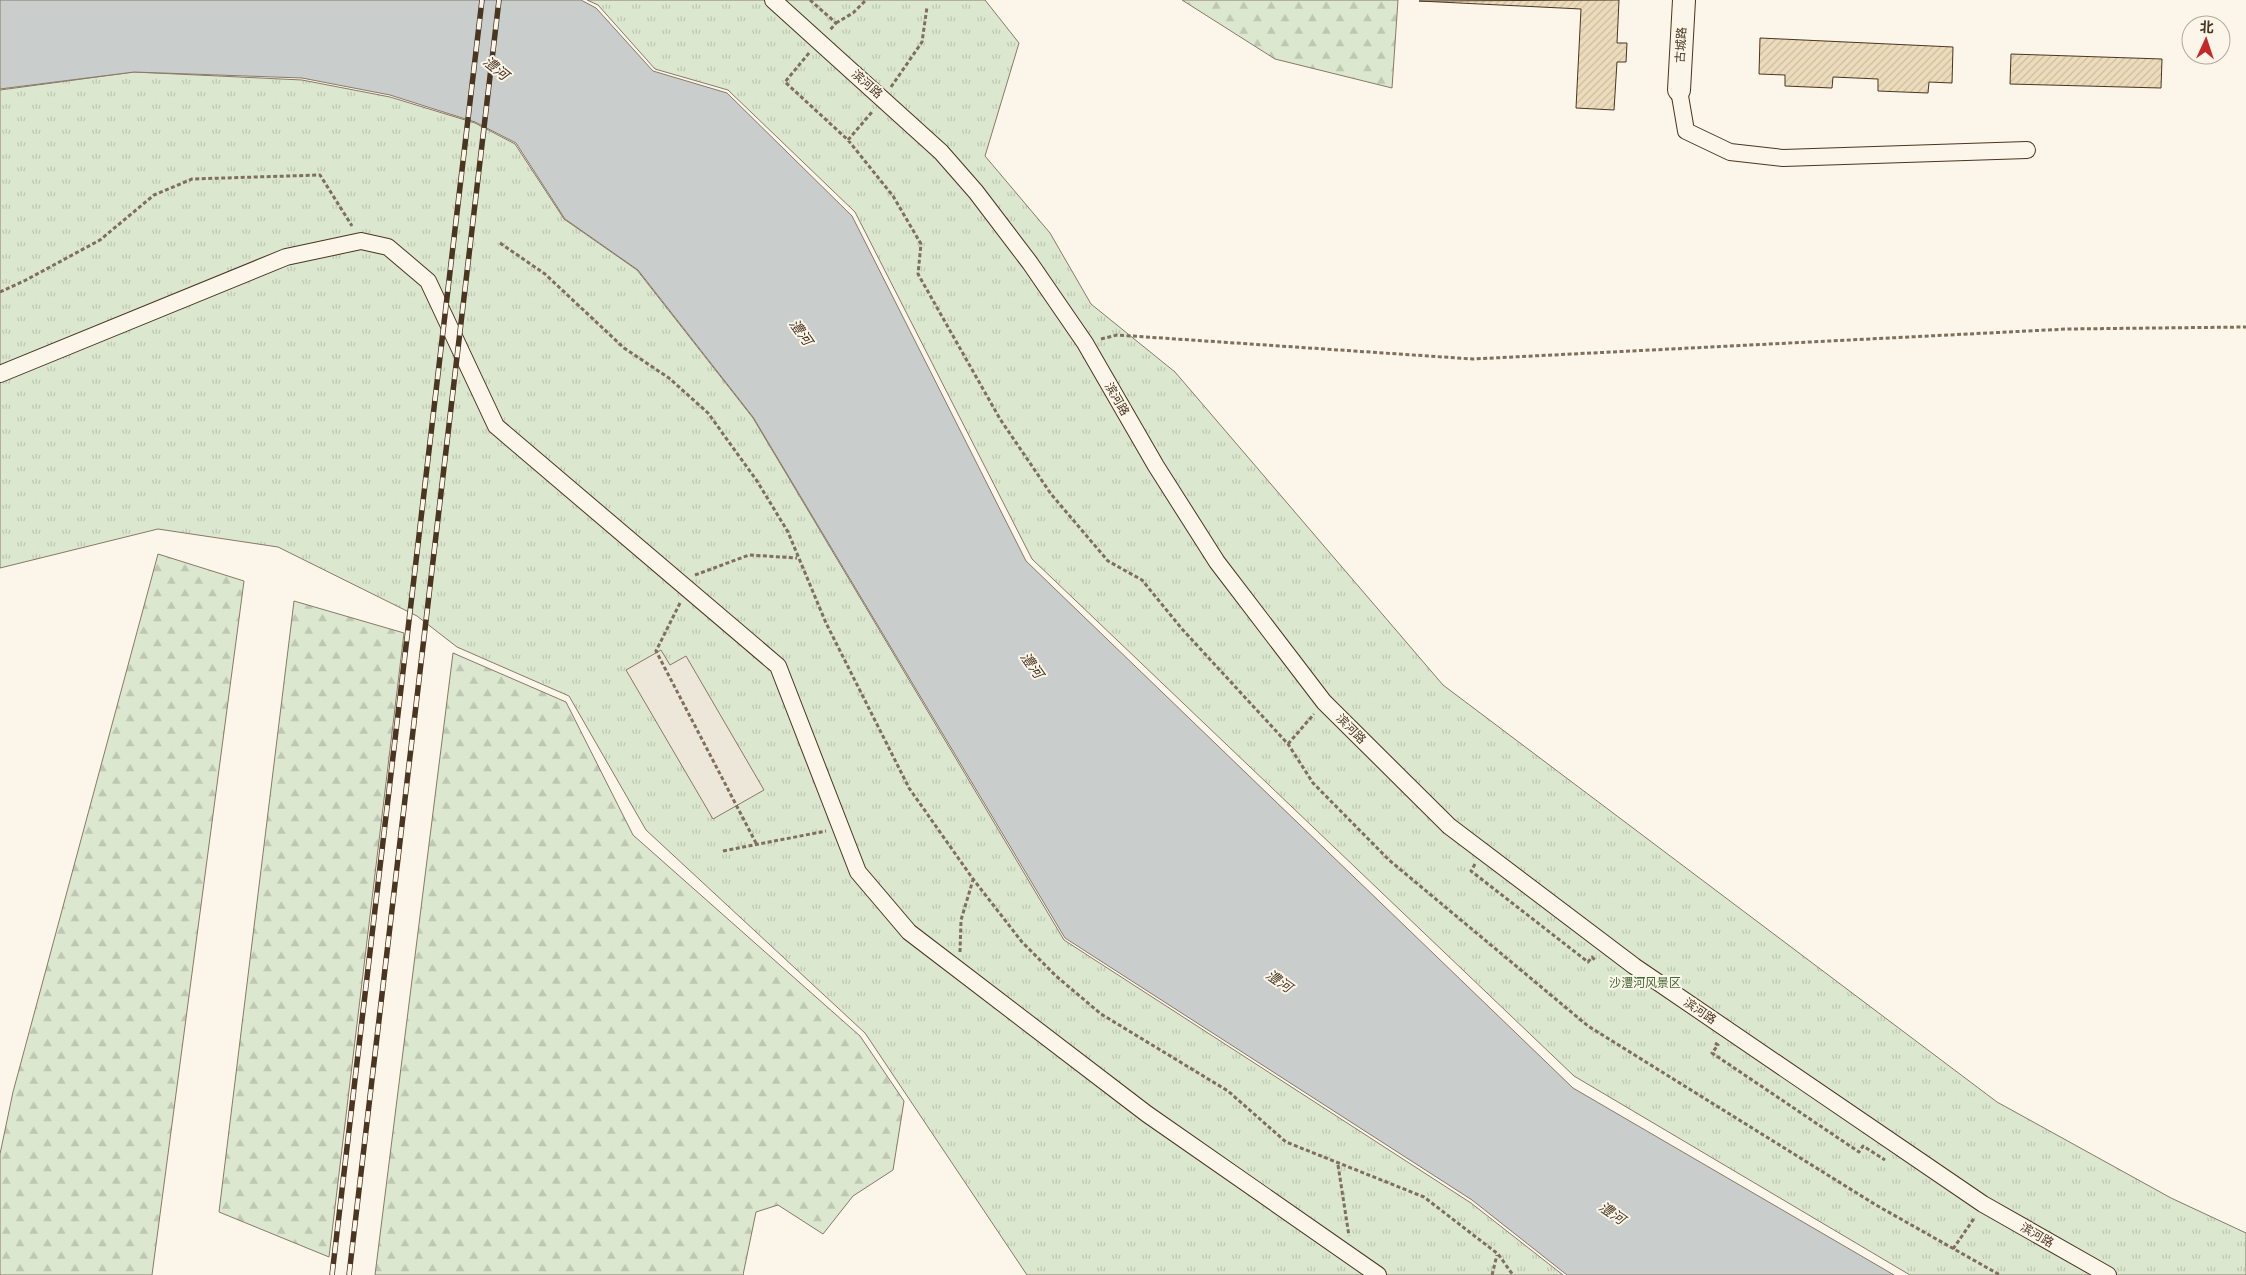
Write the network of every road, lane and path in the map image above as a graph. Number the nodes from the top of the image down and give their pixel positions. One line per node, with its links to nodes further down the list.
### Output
1 (773, 0): 7 (street, 滨河路)
2 (810, 0): 6 (path)
3 (866, 0): 6 (path)
4 (1684, 0): 9 (street, 古城路)
5 (927, 7): 10 (path)
6 (836, 23): 7 (path)
7 (819, 42): 8 (path); 10 (street, 滨河路)
8 (785, 82)
9 (1679, 90): 12 (street)
10 (883, 98): 11 (path); 17 (street, 滨河路)
11 (848, 140)
12 (2027, 150)
13 (361, 241): 15 (path); 18 (street); 20 (street)
14 (500, 243): 19 (path)
15 (0, 292)
16 (2246, 327): 17 (path)
17 (1085, 343): 21 (street, 滨河路)
18 (0, 374)
19 (797, 558): 20 (path); 26 (path)
20 (684, 584): 23 (street); 24 (path)
21 (1324, 702): 22 (path); 29 (street, 滨河路)
22 (1288, 744)
23 (839, 829): 24 (path); 27 (street)
24 (757, 845): 25 (path)
25 (723, 851)
26 (973, 879): 27 (path); 28 (path)
27 (960, 973): 32 (street)
28 (1338, 1165): 31 (path); 32 (path)
29 (1983, 1204): 30 (path); 36 (street, 滨河路)
30 (1953, 1249)
31 (1498, 1254): 34 (path); 35 (path)
32 (1350, 1255): 33 (street)
33 (1378, 1275)
34 (1492, 1275)
35 (1513, 1275)
36 (2108, 1275)

